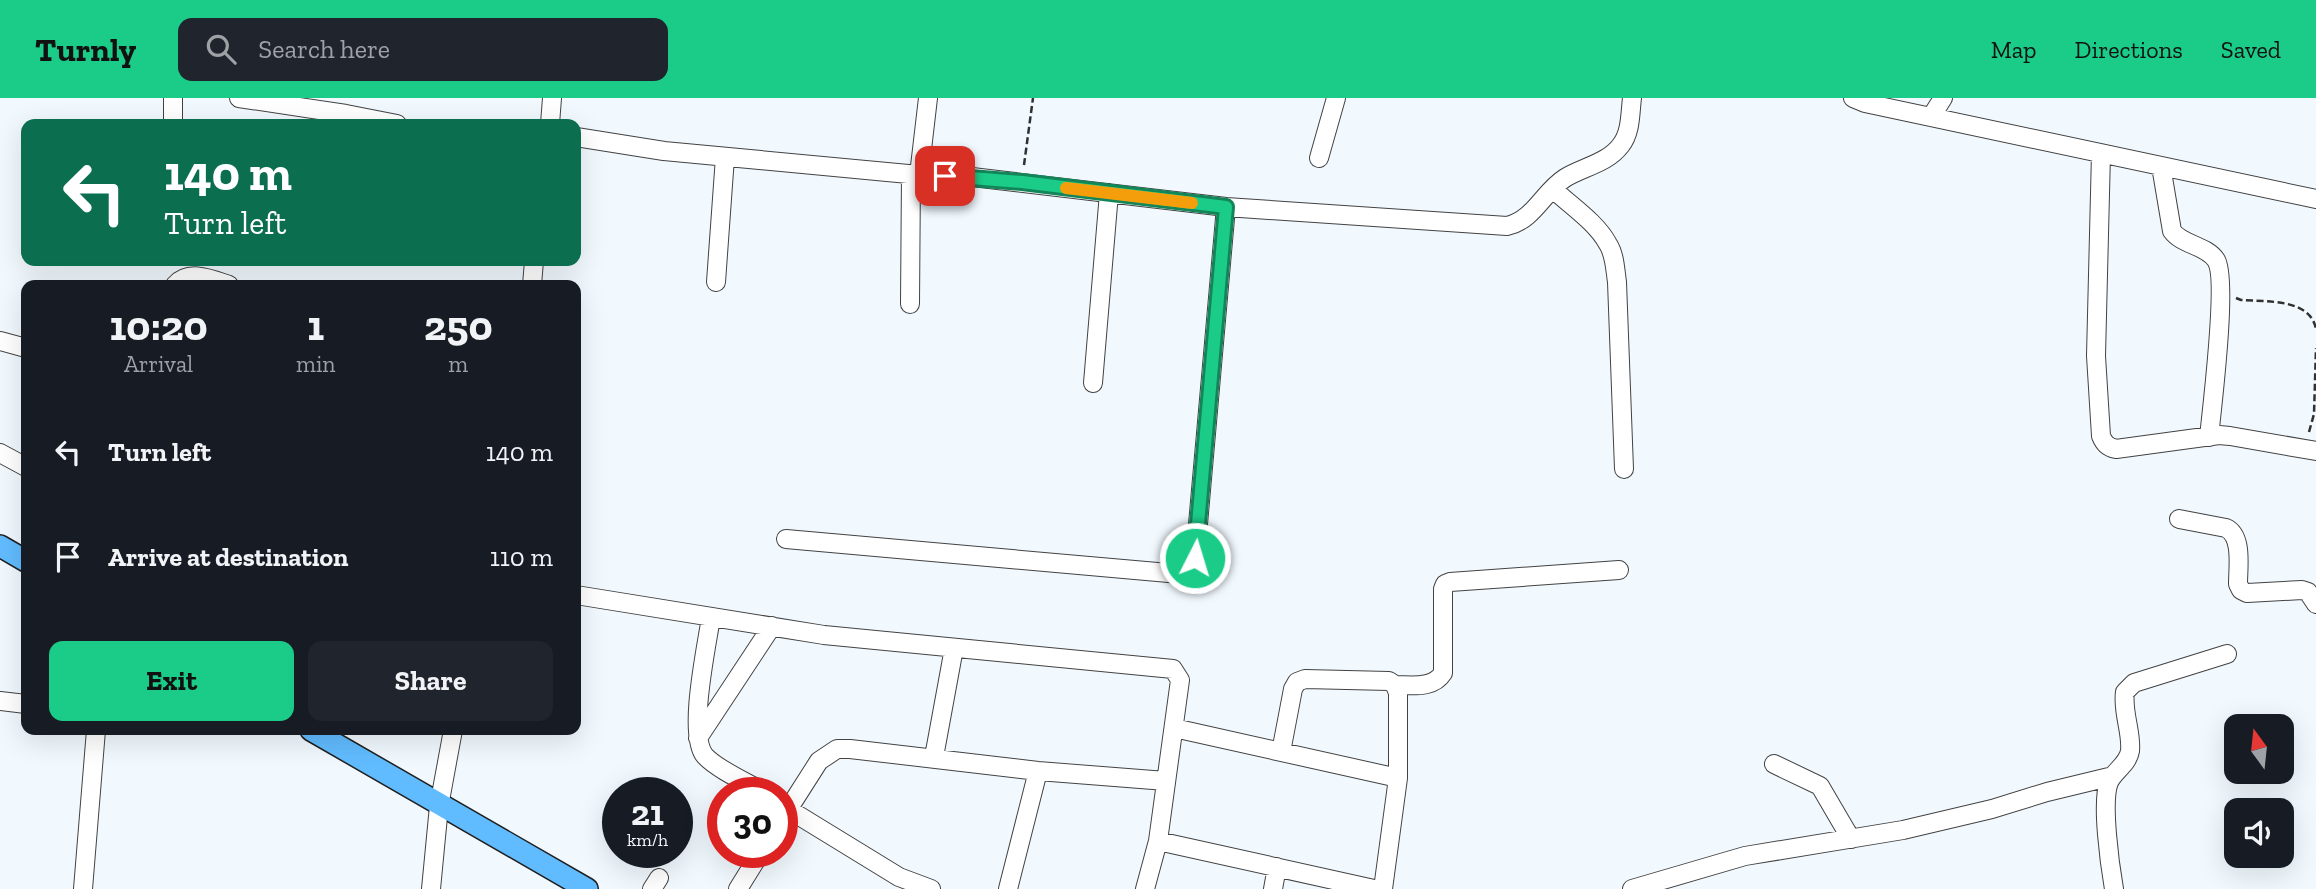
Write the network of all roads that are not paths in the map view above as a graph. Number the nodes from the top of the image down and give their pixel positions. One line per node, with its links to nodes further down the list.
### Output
1 (173, 98): 11 (street)
2 (239, 98): 9 (street)
3 (552, 98): 14 (street)
4 (928, 98): 20 (street)
5 (1336, 98): 18 (street)
6 (1632, 98): 21 (street)
7 (1853, 98): 10 (street)
8 (1943, 98): 10 (street)
9 (289, 105): 12 (street); 13 (street)
10 (1931, 117): 16 (street)
11 (173, 119)
12 (288, 119)
13 (369, 119)
14 (550, 119)
15 (581, 137): 17 (street)
16 (2101, 153): 19 (street); 32 (street)
17 (725, 157): 20 (street); 27 (street)
18 (1319, 158)
19 (2161, 166): 23 (street); 32 (street)
20 (915, 174): 22 (street); 28 (street)
21 (1553, 189): 24 (street); 36 (street)
22 (1109, 193): 24 (street); 31 (street)
23 (2316, 199)
24 (1226, 207): 38 (street)
25 (180, 280): 26 (street)
26 (213, 280)
27 (716, 282)
28 (910, 304)
29 (0, 341): 30 (street)
30 (21, 347)
31 (1093, 383)
32 (2209, 437): 33 (street)
33 (2308, 450)
34 (0, 453): 35 (street)
35 (21, 464)
36 (1624, 469)
37 (2179, 519): 43 (street)
38 (786, 539)
39 (0, 546): 40 (main road)
40 (21, 558)
41 (1619, 570): 48 (street)
42 (581, 596): 44 (street)
43 (2316, 604)
44 (711, 617): 45 (street); 55 (street)
45 (772, 626): 46 (street); 55 (street)
46 (954, 648): 51 (street); 57 (street)
47 (2227, 654): 60 (street)
48 (1395, 685): 56 (street); 62 (street)
49 (0, 702): 50 (street)
50 (21, 704)
51 (1174, 728): 56 (street); 63 (street)
52 (96, 735): 71 (street)
53 (319, 735): 65 (main road)
54 (452, 735): 65 (street)
55 (698, 738): 61 (street)
56 (1281, 752): 62 (street)
57 (934, 757): 59 (street); 64 (street)
58 (1774, 764): 67 (street)
59 (1038, 771): 63 (street); 76 (street)
60 (2113, 776): 67 (street); 82 (street)
61 (738, 777)
62 (1398, 778): 80 (street)
63 (1166, 781): 68 (street)
64 (798, 792)
65 (439, 806): 72 (street); 73 (main road)
66 (798, 816): 75 (street)
67 (1851, 839): 81 (street)
68 (1158, 841): 69 (street); 77 (street)
69 (1277, 867): 78 (street); 79 (street)
70 (751, 868): 74 (street)
71 (83, 889)
72 (431, 889)
73 (587, 889)
74 (737, 889)
75 (931, 889)
76 (1008, 889)
77 (1145, 889)
78 (1273, 889)
79 (1374, 889)
80 (1384, 889)
81 (1632, 889)
82 (2114, 889)

